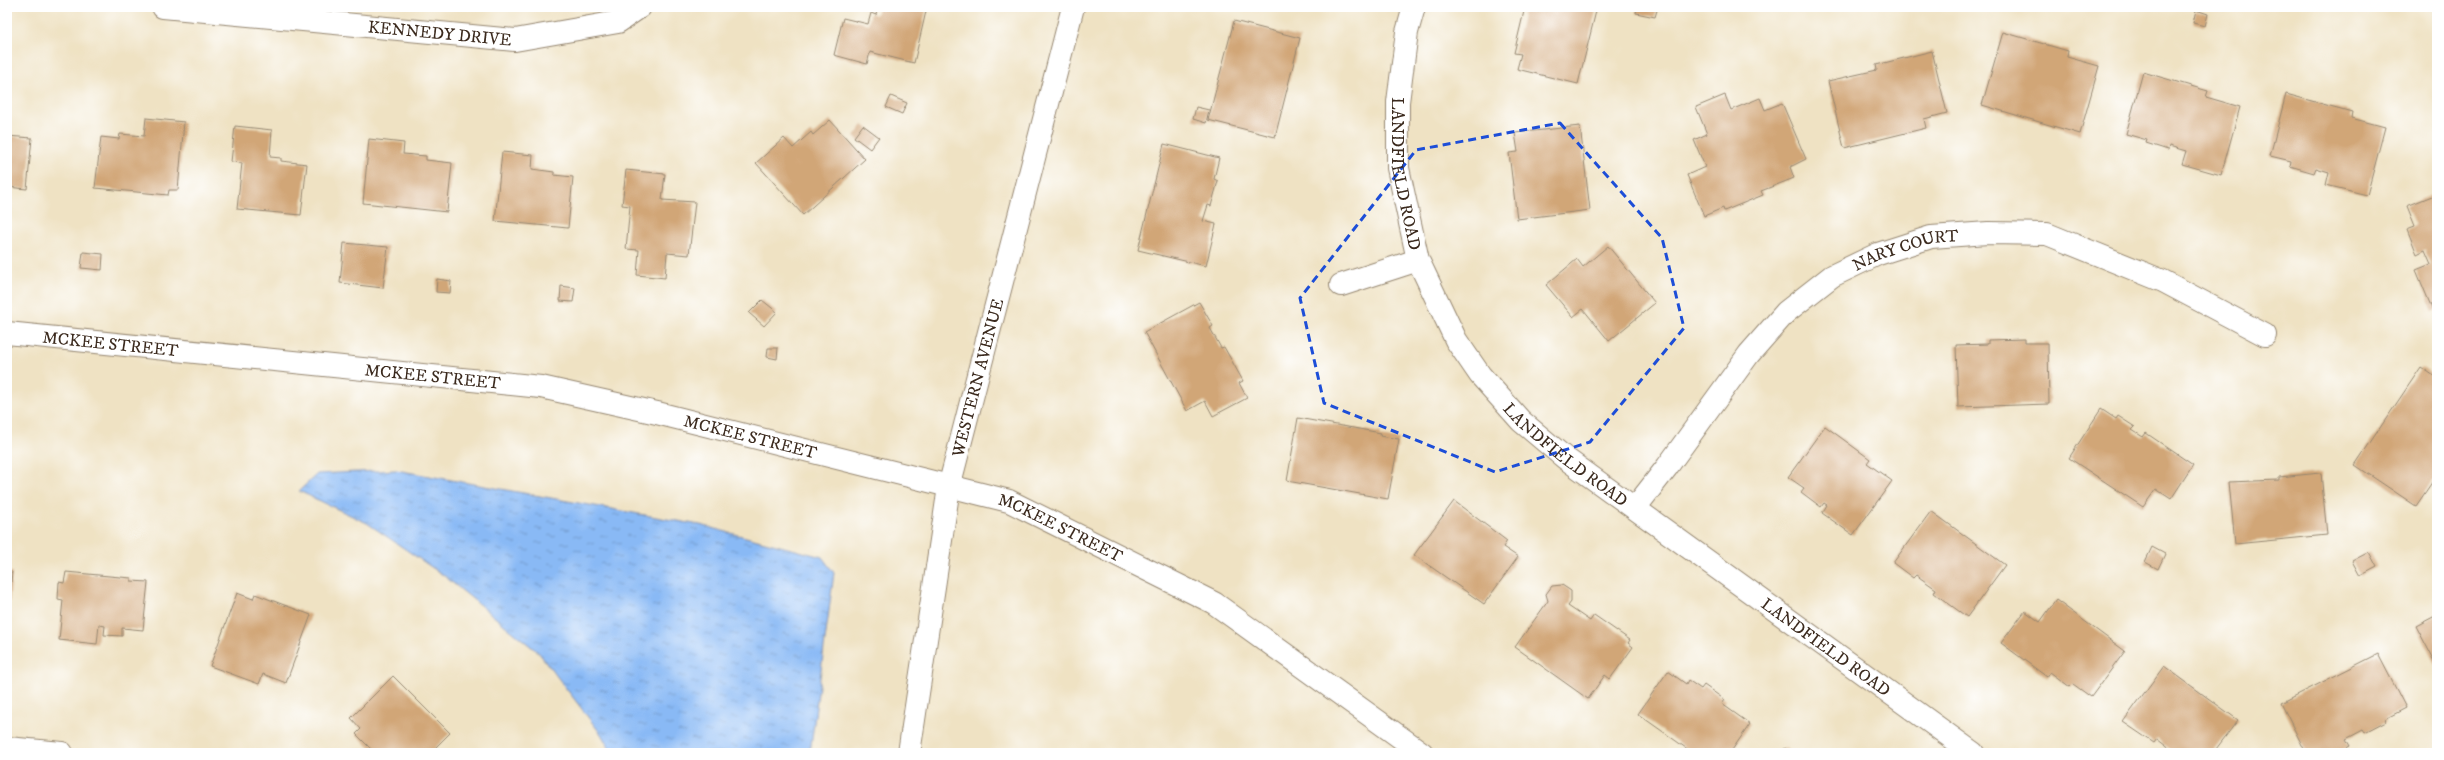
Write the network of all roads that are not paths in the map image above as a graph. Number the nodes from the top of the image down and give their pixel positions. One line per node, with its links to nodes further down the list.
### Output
1 (163, 7): 2 (street, KENNEDY DRIVE)
2 (640, 7)
3 (1073, 7): 9 (street, WESTERN AVENUE)
4 (1414, 7): 5 (street, LANDFIELD ROAD)
5 (1418, 260): 6 (street); 10 (street, LANDFIELD ROAD)
6 (1341, 285)
7 (7, 333): 9 (street, MCKEE STREET)
8 (2265, 335): 10 (street, NARY COURT)
9 (948, 487): 13 (street, WESTERN AVENUE); 14 (street, MCKEE STREET)
10 (1635, 508): 15 (street, LANDFIELD ROAD)
11 (7, 748): 12 (street)
12 (62, 753)
13 (909, 753)
14 (1422, 753)
15 (1973, 753)

